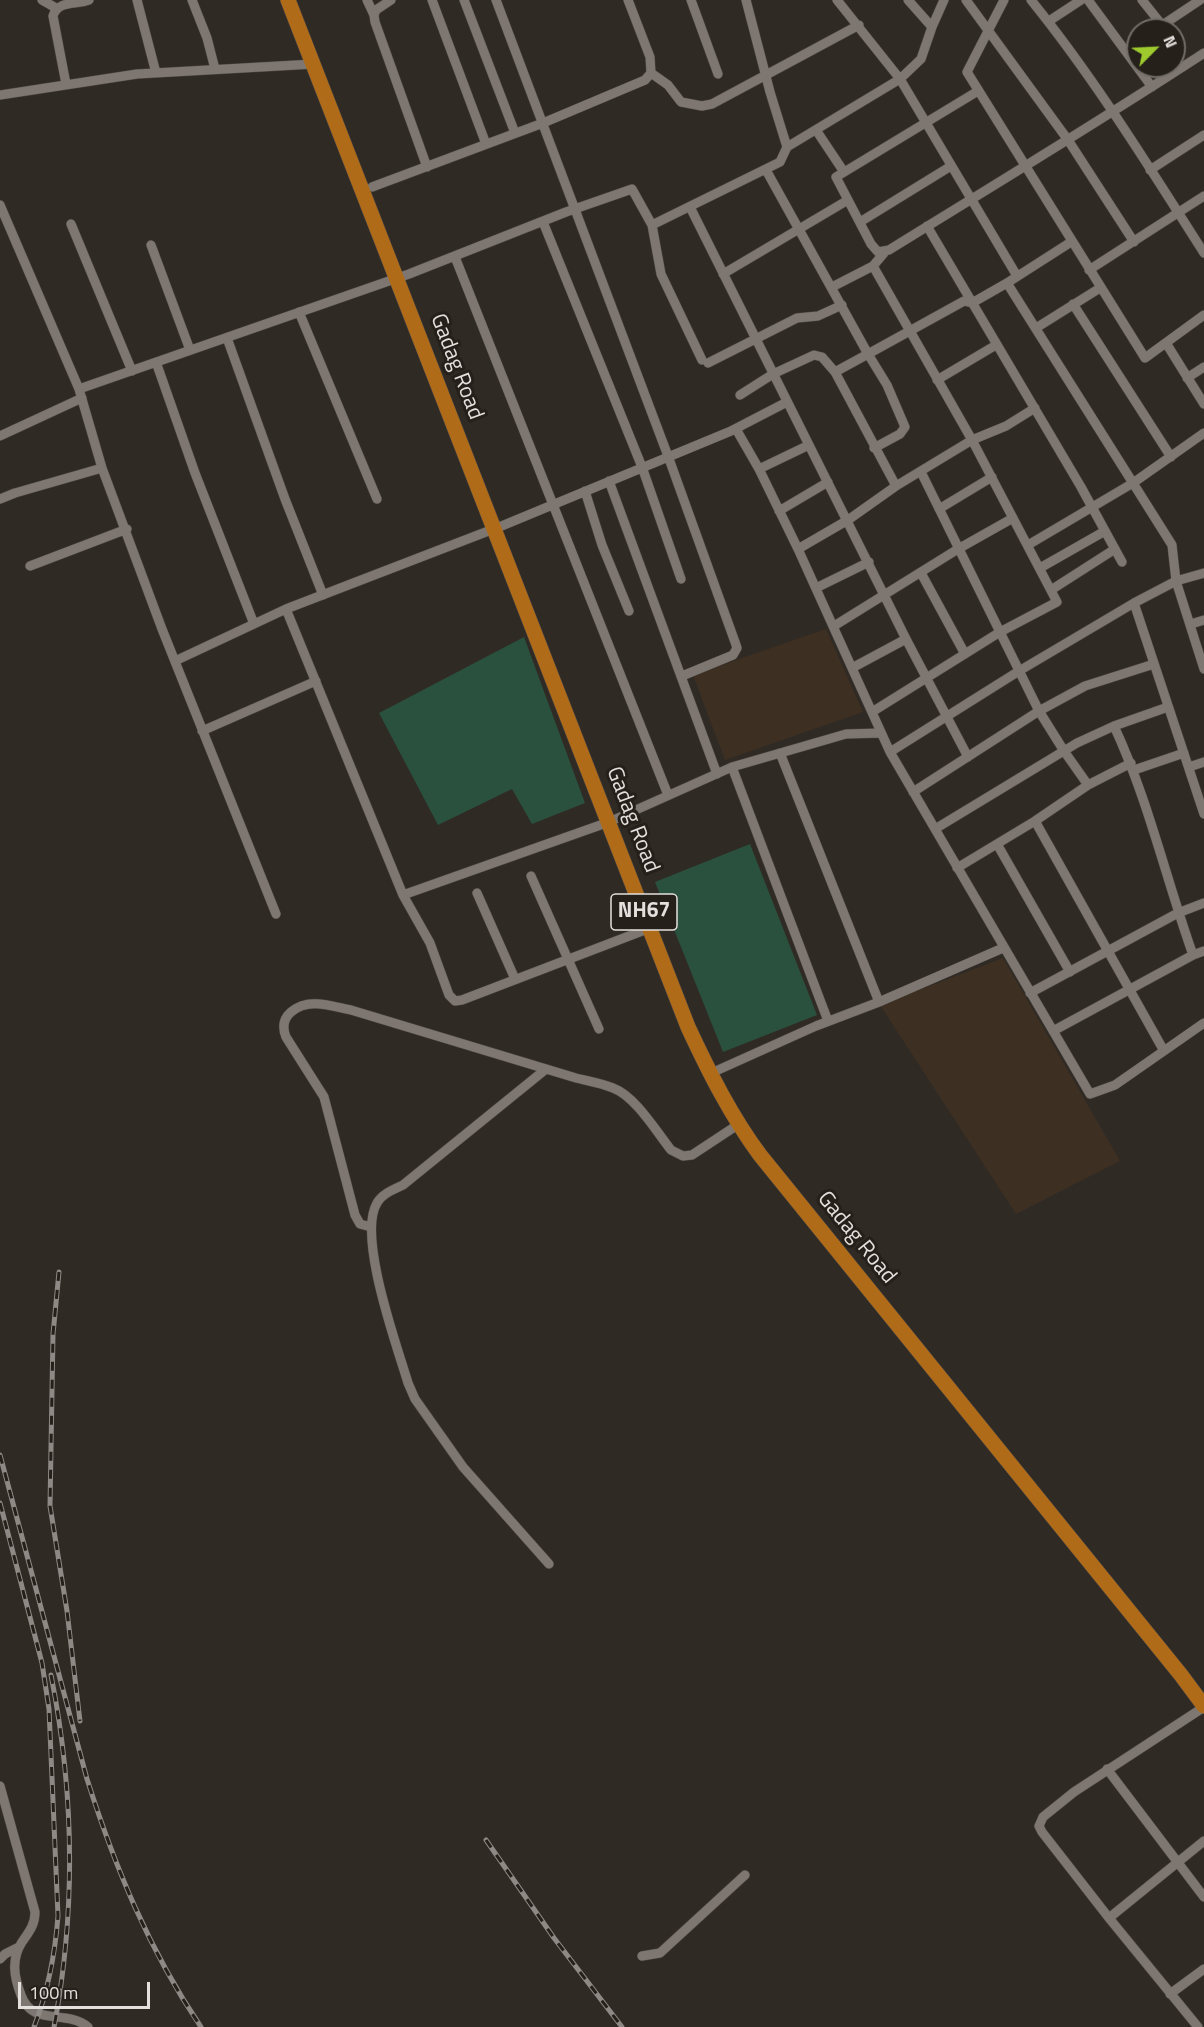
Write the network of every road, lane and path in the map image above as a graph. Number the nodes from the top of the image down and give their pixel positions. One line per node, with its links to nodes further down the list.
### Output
1 (42, 0): 25 (street)
2 (89, 0): 25 (street)
3 (136, 0): 38 (street)
4 (192, 0): 37 (street)
5 (288, 0): 35 (highway, Gadag Road / NH67)
6 (298, 0): 63 (highway, Gadag Road / NH67)
7 (367, 0): 26 (street)
8 (391, 0): 26 (street)
9 (432, 0): 55 (street)
10 (464, 0): 52 (street)
11 (495, 0): 49 (street)
12 (628, 0): 39 (street)
13 (691, 0): 40 (street)
14 (746, 0): 41 (street)
15 (837, 0): 30 (street)
16 (908, 0): 31 (street)
17 (944, 0): 31 (street)
18 (966, 0): 32 (street)
19 (1004, 0): 32 (street)
20 (1031, 0): 29 (street)
21 (1081, 0): 29 (street)
22 (1088, 0): 33 (street)
23 (1142, 0): 27 (street)
24 (1200, 0): 28 (street)
25 (56, 8): 44 (street)
26 (374, 15): 59 (street)
27 (1152, 18)
28 (1173, 18)
29 (1048, 21): 48 (street)
30 (859, 26): 41 (street); 43 (street)
31 (932, 27): 43 (street)
32 (988, 29): 46 (street); 54 (street)
33 (1126, 51)
34 (1201, 55): 36 (street); 45 (street)
35 (314, 64): 37 (street); 86 (highway, Gadag Road / NH67)
36 (1204, 66)
37 (215, 69): 38 (street)
38 (156, 73): 44 (street)
39 (651, 73): 41 (street); 49 (street)
40 (718, 74)
41 (765, 75): 56 (street)
42 (1146, 78): 45 (street)
43 (900, 79): 50 (street); 51 (street)
44 (66, 84): 47 (street)
45 (1152, 87): 48 (street)
46 (978, 91): 50 (street); 58 (street)
47 (0, 95)
48 (1113, 113): 54 (street); 61 (street)
49 (543, 123): 52 (street); 69 (street)
50 (926, 124): 57 (street); 62 (street)
51 (816, 130): 56 (street); 62 (street)
52 (515, 133): 55 (street)
53 (1204, 135): 61 (street)
54 (1068, 140): 58 (street); 78 (street)
55 (486, 144): 59 (street)
56 (787, 147): 60 (street)
57 (951, 166): 65 (street); 72 (street)
58 (1025, 166): 65 (street); 77 (street)
59 (427, 167): 63 (street)
60 (766, 170): 68 (street); 76 (street)
61 (1150, 170): 70 (street)
62 (844, 172): 66 (street)
63 (372, 187): 86 (highway, Gadag Road / NH67)
64 (1204, 196): 70 (street)
65 (970, 199): 75 (street); 87 (street)
66 (848, 200): 72 (street); 76 (street)
67 (0, 206): 111 (street)
68 (690, 207): 74 (street); 85 (street)
69 (575, 209): 71 (street); 74 (street); 122 (street)
70 (1178, 213): 78 (street); 81 (street)
71 (543, 222): 82 (street); 124 (street)
72 (860, 222): 80 (street)
73 (71, 224): 106 (street)
74 (652, 225): 99 (street)
75 (927, 226): 80 (street); 91 (street)
76 (799, 229): 85 (street); 89 (street)
77 (1071, 242): 84 (street); 87 (street)
78 (1134, 242): 84 (street)
79 (151, 246): 102 (street)
80 (884, 253): 83 (street)
81 (1204, 253)
82 (455, 256): 86 (street); 136 (street)
83 (873, 266): 89 (street); 97 (street)
84 (1089, 270): 90 (street)
85 (723, 274): 99 (street)
86 (401, 276): 94 (street); 142 (highway, Gadag Road / NH67)
87 (1017, 276): 88 (street)
88 (1007, 283): 91 (street); 96 (street)
89 (832, 287): 93 (street)
90 (1100, 288): 92 (street); 100 (street)
91 (972, 303): 97 (street); 101 (street)
92 (1073, 304): 96 (street); 123 (street)
93 (842, 305): 99 (street); 103 (street)
94 (299, 312): 98 (street); 135 (street)
95 (1204, 315): 100 (street)
96 (1036, 328): 131 (street)
97 (909, 330): 103 (street); 110 (street)
98 (227, 338): 102 (street); 159 (street)
99 (756, 340): 108 (street)
100 (1166, 343): 109 (street)
101 (996, 345): 110 (street); 115 (street)
102 (190, 350): 104 (street)
103 (868, 354): 107 (street); 121 (street)
104 (156, 362): 106 (street); 165 (street)
105 (1204, 367): 109 (street)
106 (132, 371): 111 (street)
107 (835, 372): 108 (street); 121 (street)
108 (773, 374): 112 (street); 113 (street)
109 (1187, 378): 114 (street)
110 (937, 380): 119 (street)
111 (81, 394): 118 (street); 125 (street)
112 (740, 395)
113 (787, 402): 116 (street); 120 (street)
114 (1204, 404)
115 (1035, 408): 119 (street); 137 (street)
116 (736, 429): 122 (street); 126 (street)
117 (1204, 433): 123 (street)
118 (0, 436)
119 (972, 440): 127 (street); 128 (street)
120 (810, 445): 126 (street); 130 (street)
121 (874, 448): 132 (street)
122 (668, 456): 124 (street); 176 (street)
123 (1171, 457): 131 (street)
124 (642, 467): 129 (street); 155 (street)
125 (102, 468): 134 (street); 143 (street)
126 (759, 468): 139 (street)
127 (921, 472): 132 (street); 138 (street)
128 (992, 477): 138 (street); 140 (street)
129 (609, 481): 133 (street); 176 (street)
130 (828, 482): 139 (street); 141 (street)
131 (1133, 483): 137 (street); 156 (street)
132 (896, 486): 141 (street)
133 (585, 491): 136 (street); 163 (street)
134 (3, 498)
135 (377, 499)
136 (552, 505): 142 (street); 198 (street)
137 (1093, 508): 144 (street); 145 (street)
138 (939, 509): 147 (street)
139 (779, 510): 146 (street)
140 (1013, 518): 145 (street); 147 (street)
141 (848, 520): 146 (street); 149 (street)
142 (499, 527): 159 (street); 200 (highway, Gadag Road / NH67)
143 (127, 529): 151 (street); 171 (street)
144 (1105, 531): 148 (street); 152 (street)
145 (1028, 545): 152 (street)
146 (798, 549): 157 (street)
147 (958, 549): 153 (street); 168 (street)
148 (1115, 549): 150 (street); 158 (street)
149 (869, 562): 157 (street); 160 (street)
150 (1122, 562)
151 (30, 566)
152 (1040, 568): 158 (street)
153 (921, 573): 160 (street); 170 (street)
154 (1204, 573): 156 (street)
155 (681, 579)
156 (1176, 581): 161 (street); 166 (street)
157 (816, 588): 167 (street)
158 (1051, 590): 168 (street)
159 (323, 595): 162 (street)
160 (885, 596): 167 (street); 169 (street)
161 (1134, 603): 172 (street); 175 (street)
162 (286, 609): 165 (street); 178 (street)
163 (629, 611)
164 (1204, 620): 166 (street)
165 (254, 624): 171 (street)
166 (1191, 624): 174 (street)
167 (834, 626): 173 (street)
168 (1000, 632): 170 (street); 175 (street)
169 (906, 639): 173 (street); 177 (street)
170 (965, 654): 177 (street)
171 (175, 661): 184 (street)
172 (1154, 664): 179 (street); 180 (street)
173 (852, 668): 181 (street)
174 (1204, 668)
175 (1019, 670): 180 (street); 182 (street)
176 (682, 676): 195 (street)
177 (926, 678): 181 (street); 182 (street)
178 (315, 681): 184 (street); 207 (street)
179 (1168, 706): 183 (street); 189 (street)
180 (1040, 711): 186 (street); 190 (street)
181 (872, 712): 185 (street)
182 (946, 717): 187 (street); 190 (street)
183 (1114, 726): 186 (street); 193 (street)
184 (202, 731): 210 (street)
185 (881, 732): 187 (street); 188 (street)
186 (1064, 751): 196 (street); 202 (street)
187 (890, 752): 197 (street)
188 (780, 753): 192 (street); 221 (street)
189 (1184, 753): 193 (street); 194 (street)
190 (968, 757): 197 (street)
191 (1204, 762): 194 (street)
192 (732, 767): 195 (street); 222 (street)
193 (1132, 767): 196 (street); 209 (street)
194 (1189, 767): 199 (street)
195 (717, 774): 198 (street)
196 (1088, 785): 201 (street)
197 (913, 792): 202 (street)
198 (668, 795): 200 (street)
199 (1204, 814)
200 (613, 821): 207 (street); 211 (highway, Gadag Road / NH67); 228 (highway, Gadag Road / NH67)
201 (1035, 821): 203 (street); 213 (street)
202 (934, 829): 204 (street)
203 (997, 844): 204 (street); 217 (street)
204 (957, 868): 212 (street)
205 (531, 876): 216 (street)
206 (477, 893): 218 (street)
207 (403, 895): 218 (street)
208 (1204, 903): 209 (street)
209 (1178, 913): 213 (street); 215 (street)
210 (276, 914)
211 (650, 928): 216 (street); 229 (highway, Gadag Road / NH67)
212 (1003, 948): 220 (street); 221 (street)
213 (1107, 951): 217 (street); 219 (street)
214 (1204, 951): 215 (street)
215 (1193, 955): 219 (street)
216 (567, 958): 218 (street); 224 (street)
217 (1070, 972): 220 (street)
218 (515, 979)
219 (1129, 991): 225 (street); 226 (street)
220 (1030, 993): 225 (street)
221 (879, 1002): 222 (street)
222 (828, 1021): 228 (street)
223 (1204, 1023): 226 (street)
224 (599, 1029)
225 (1053, 1031): 226 (street)
226 (1164, 1051)
227 (546, 1069): 229 (street); 230 (street); 230 (street)
228 (718, 1070): 232 (highway, Gadag Road / NH67)
229 (739, 1124): 233 (highway, Gadag Road / NH67)
230 (371, 1227): 231 (street)
231 (549, 1564)
232 (1204, 1691)
233 (1204, 1706): 234 (street)
234 (1107, 1769): 237 (street); 240 (street)
235 (0, 1786): 241 (street)
236 (1204, 1841): 237 (street)
237 (1178, 1864): 239 (street); 240 (street)
238 (745, 1875): 242 (street)
239 (1204, 1897)
240 (1109, 1918): 245 (street)
241 (19, 1947): 243 (street); 246 (street)
242 (642, 1956)
243 (0, 1959)
244 (1204, 1969): 245 (street)
245 (1170, 1994): 247 (street)
246 (88, 2027)
247 (1198, 2027)

